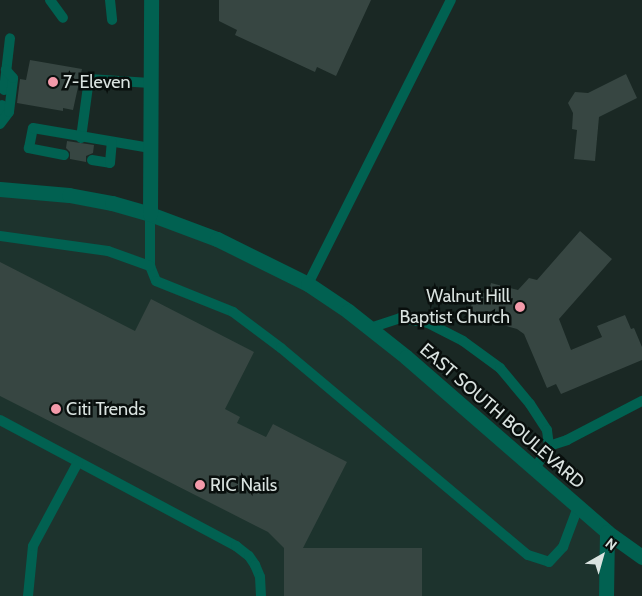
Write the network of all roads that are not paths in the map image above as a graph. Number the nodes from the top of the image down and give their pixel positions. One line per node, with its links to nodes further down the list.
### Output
1 (50, 0): 5 (lane)
2 (110, 0): 6 (lane)
3 (151, 0): 9 (street)
4 (452, 0): 22 (lane)
5 (63, 18)
6 (112, 20)
7 (10, 38): 8 (lane)
8 (6, 70): 10 (lane); 12 (lane)
9 (150, 83): 13 (lane); 15 (street)
10 (4, 90)
11 (2, 105): 12 (lane)
12 (0, 124)
13 (81, 138): 14 (lane); 16 (lane)
14 (112, 142): 15 (lane); 17 (lane)
15 (150, 148): 19 (street)
16 (64, 155)
17 (92, 160)
18 (0, 189): 19 (street, EAST SOUTH BOULEVARD)
19 (150, 214): 21 (lane); 22 (street, EAST SOUTH BOULEVARD)
20 (0, 236): 21 (lane)
21 (150, 266): 29 (lane)
22 (308, 284): 23 (street, EAST SOUTH BOULEVARD)
23 (370, 328): 26 (lane); 28 (street, EAST SOUTH BOULEVARD)
24 (642, 401): 26 (lane)
25 (0, 420): 27 (lane)
26 (550, 446): 28 (lane)
27 (78, 462): 32 (lane); 33 (lane)
28 (535, 468): 29 (street, EAST SOUTH BOULEVARD)
29 (578, 507): 30 (street, EAST SOUTH BOULEVARD)
30 (607, 532): 31 (street, EAST SOUTH BOULEVARD); 34 (street)
31 (642, 557)
32 (28, 596)
33 (261, 596)
34 (606, 596)

